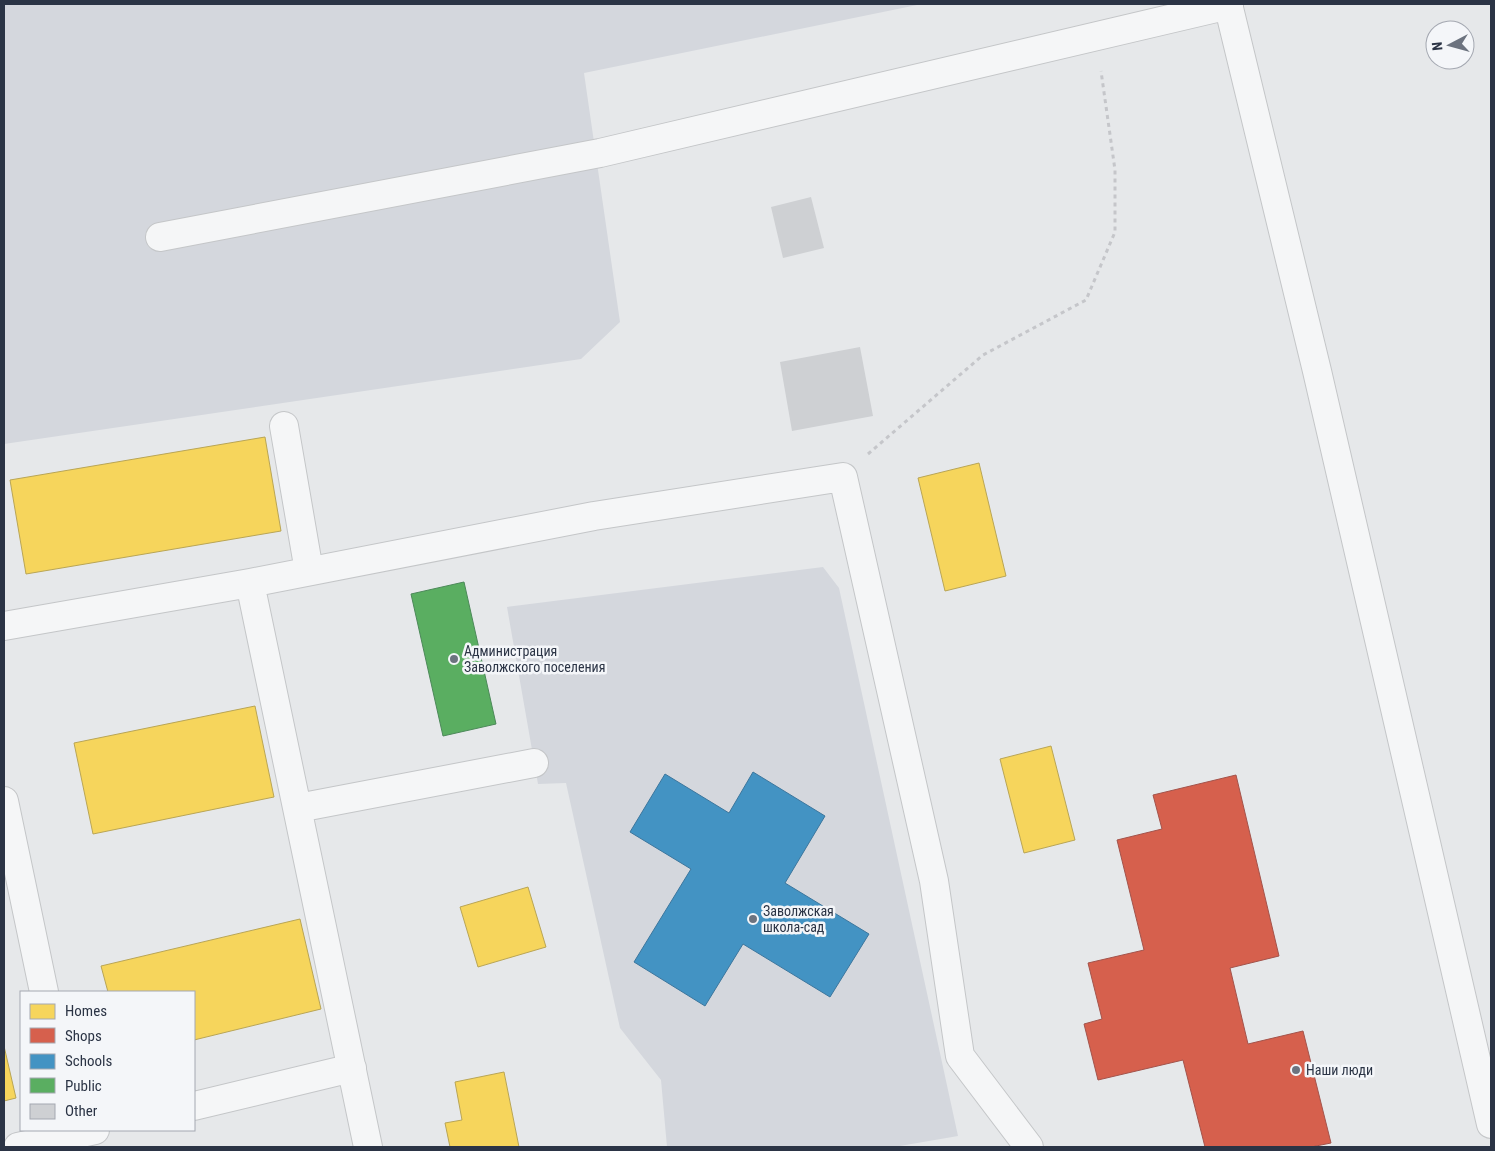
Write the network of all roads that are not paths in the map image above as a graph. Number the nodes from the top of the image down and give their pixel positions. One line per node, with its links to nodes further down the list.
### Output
1 (1228, 4): 2 (street); 13 (street)
2 (160, 236)
3 (284, 426): 4 (street)
4 (309, 571): 5 (street); 17 (street)
5 (250, 583): 6 (street); 9 (street)
6 (4, 626)
7 (534, 763): 9 (street)
8 (4, 801): 10 (street)
9 (298, 808): 11 (street)
10 (44, 991)
11 (352, 1068): 12 (street); 16 (street)
12 (195, 1106)
13 (1491, 1124)
14 (80, 1135): 15 (street)
15 (18, 1147)
16 (368, 1147)
17 (1029, 1147)

